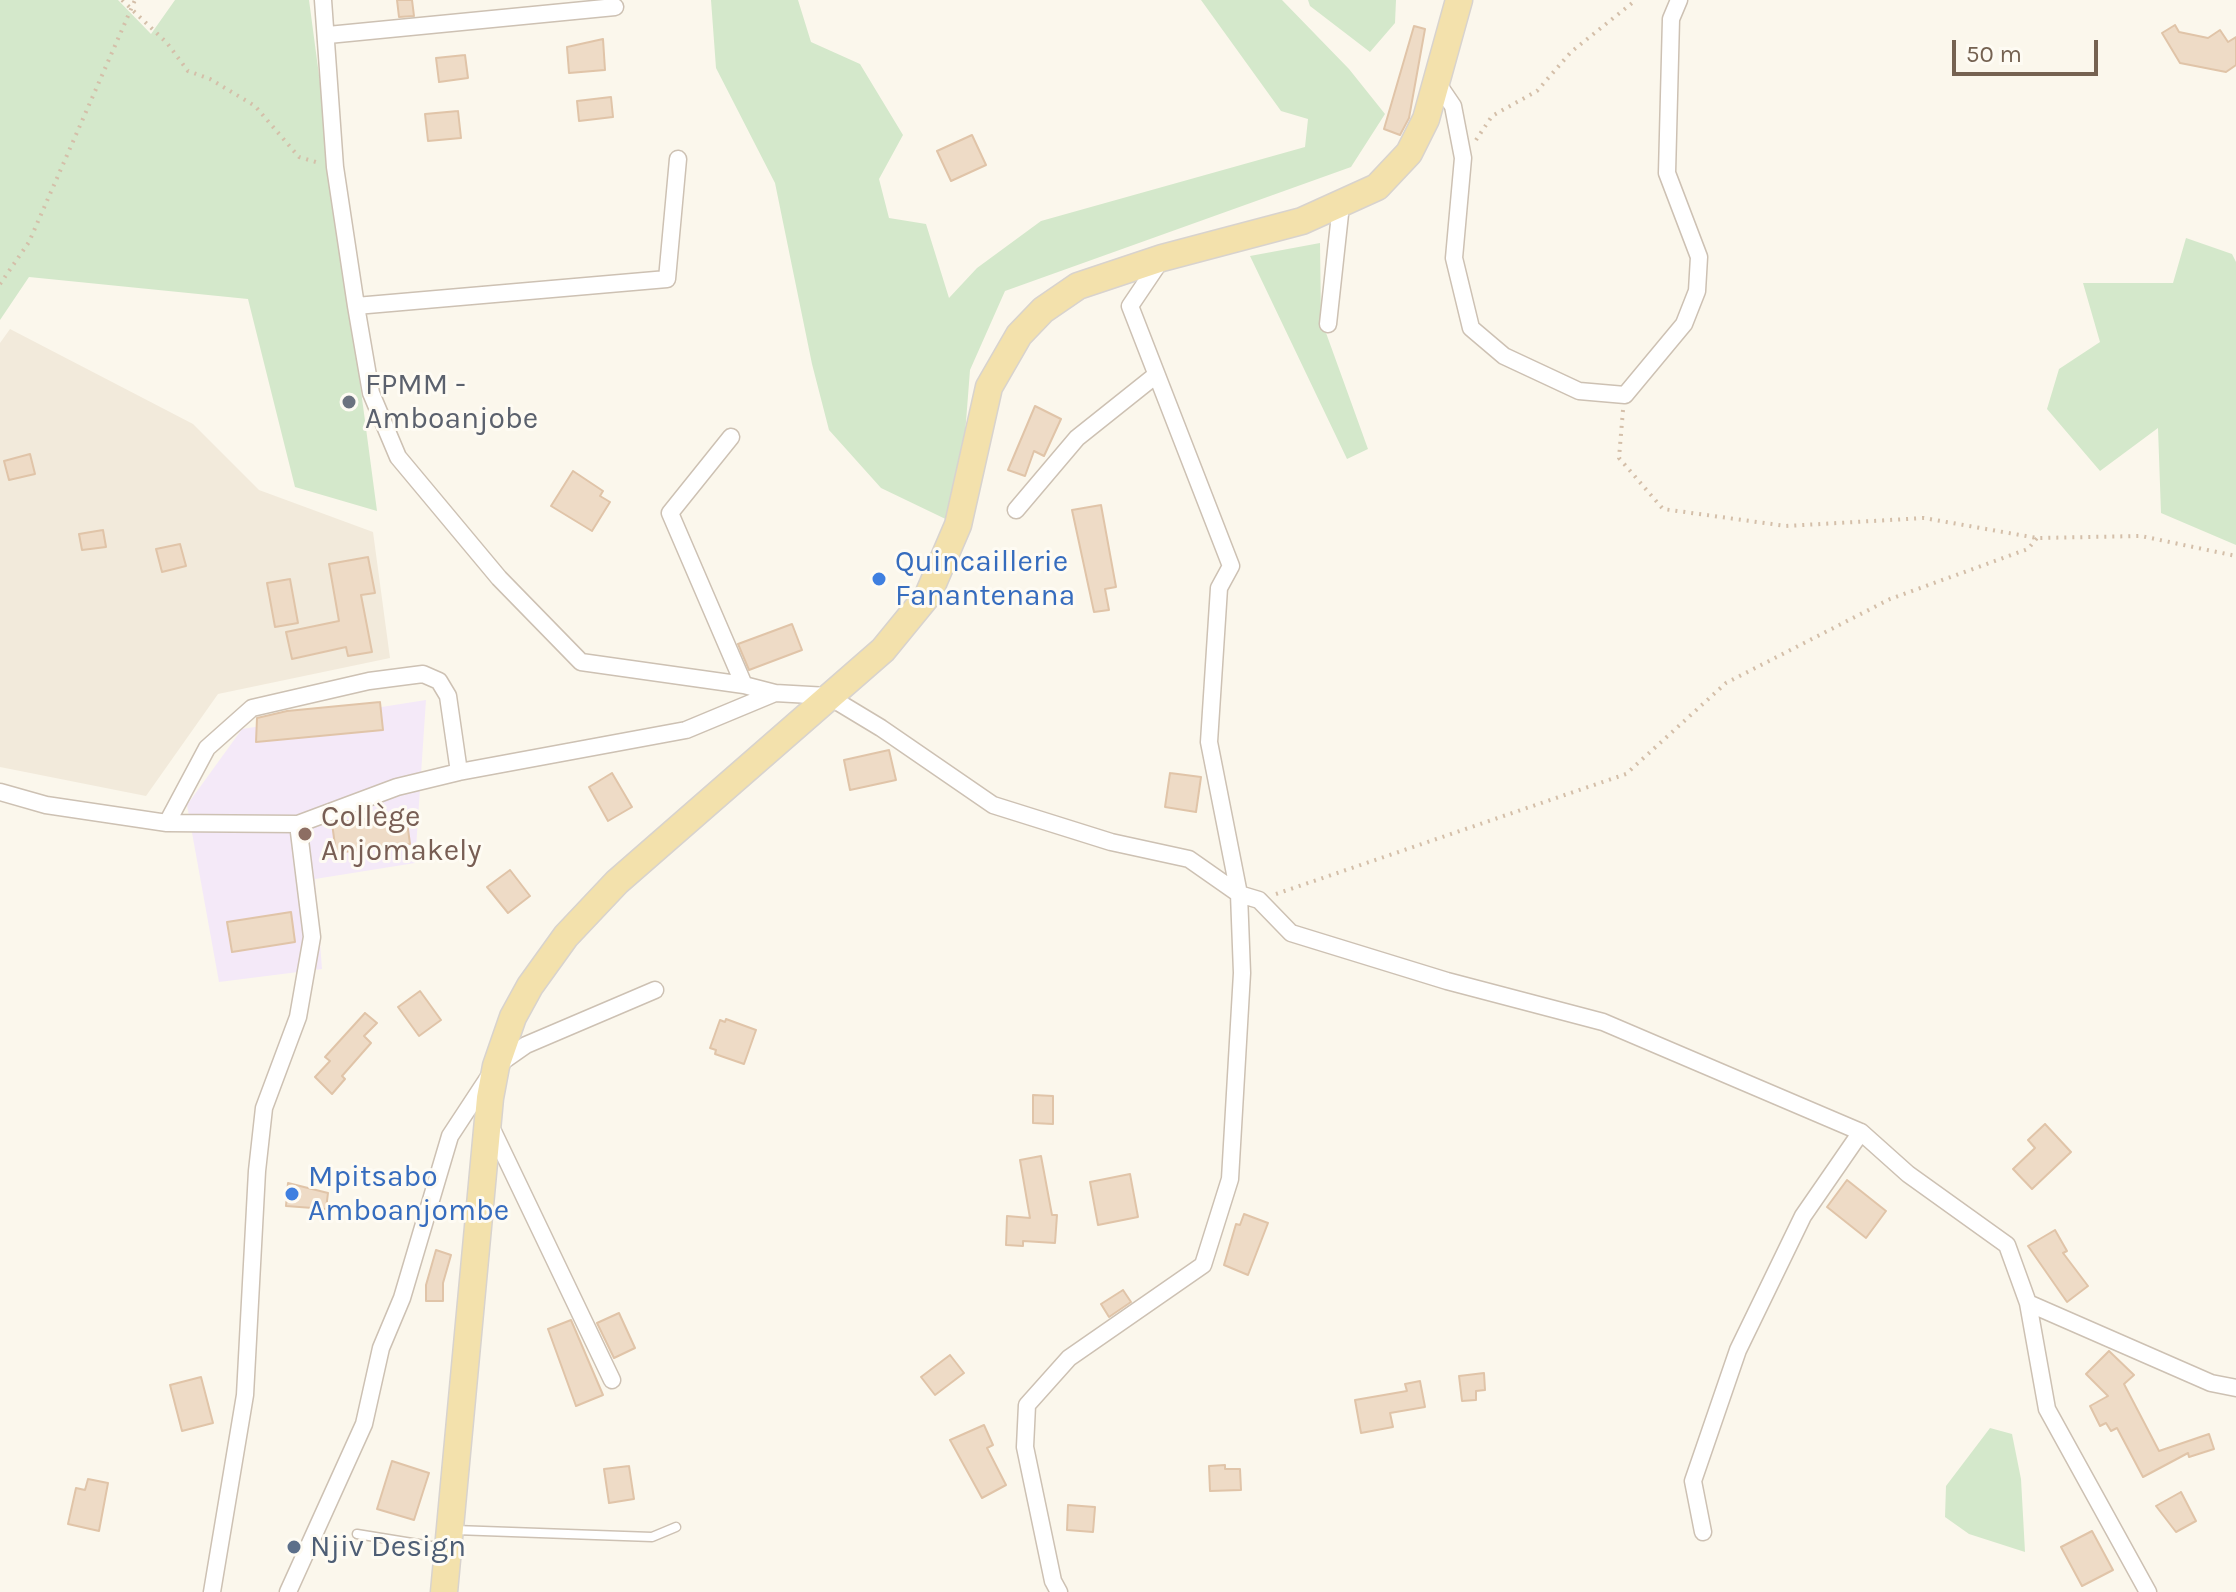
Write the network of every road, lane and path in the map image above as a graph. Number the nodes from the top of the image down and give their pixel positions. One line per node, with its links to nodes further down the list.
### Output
1 (122, 0): 9 (path)
2 (135, 0): 9 (path)
3 (323, 0): 10 (street)
4 (1459, 0): 11 (main road)
5 (1636, 0): 12 (path)
6 (1679, 0): 21 (street)
7 (546, 7): 8 (street); 10 (street)
8 (615, 7)
9 (129, 8): 14 (path); 17 (path)
10 (328, 35): 14 (street)
11 (1438, 84): 12 (street); 15 (main road)
12 (1463, 158): 21 (street)
13 (678, 159): 18 (street)
14 (335, 167): 18 (street)
15 (1341, 205): 16 (main road); 19 (street)
16 (1162, 258): 20 (street); 28 (main road)
17 (0, 284)
18 (356, 306): 26 (street)
19 (1328, 324)
20 (1156, 375): 23 (street); 33 (street)
21 (1625, 395): 24 (path)
22 (731, 437): 26 (street)
23 (1016, 510)
24 (2037, 538): 25 (path); 34 (path)
25 (2236, 556)
26 (744, 685): 27 (street)
27 (775, 693): 28 (street); 29 (street)
28 (828, 696): 33 (street); 36 (main road)
29 (459, 772): 31 (street); 32 (street)
30 (0, 792): 31 (street)
31 (167, 823): 32 (street)
32 (298, 824): 47 (street)
33 (1239, 894): 34 (street); 46 (street)
34 (1259, 900): 38 (street)
35 (655, 990): 36 (street)
36 (496, 1066): 37 (main road); 48 (street)
37 (490, 1123): 40 (street); 45 (main road)
38 (1861, 1132): 39 (street); 43 (street)
39 (2028, 1303): 41 (street); 50 (street)
40 (612, 1380)
41 (2236, 1388)
42 (676, 1527): 45 (lane)
43 (1703, 1532)
44 (357, 1534): 45 (lane)
45 (449, 1539): 49 (main road)
46 (1053, 1588)
47 (212, 1592)
48 (288, 1592)
49 (444, 1592)
50 (2148, 1592)

